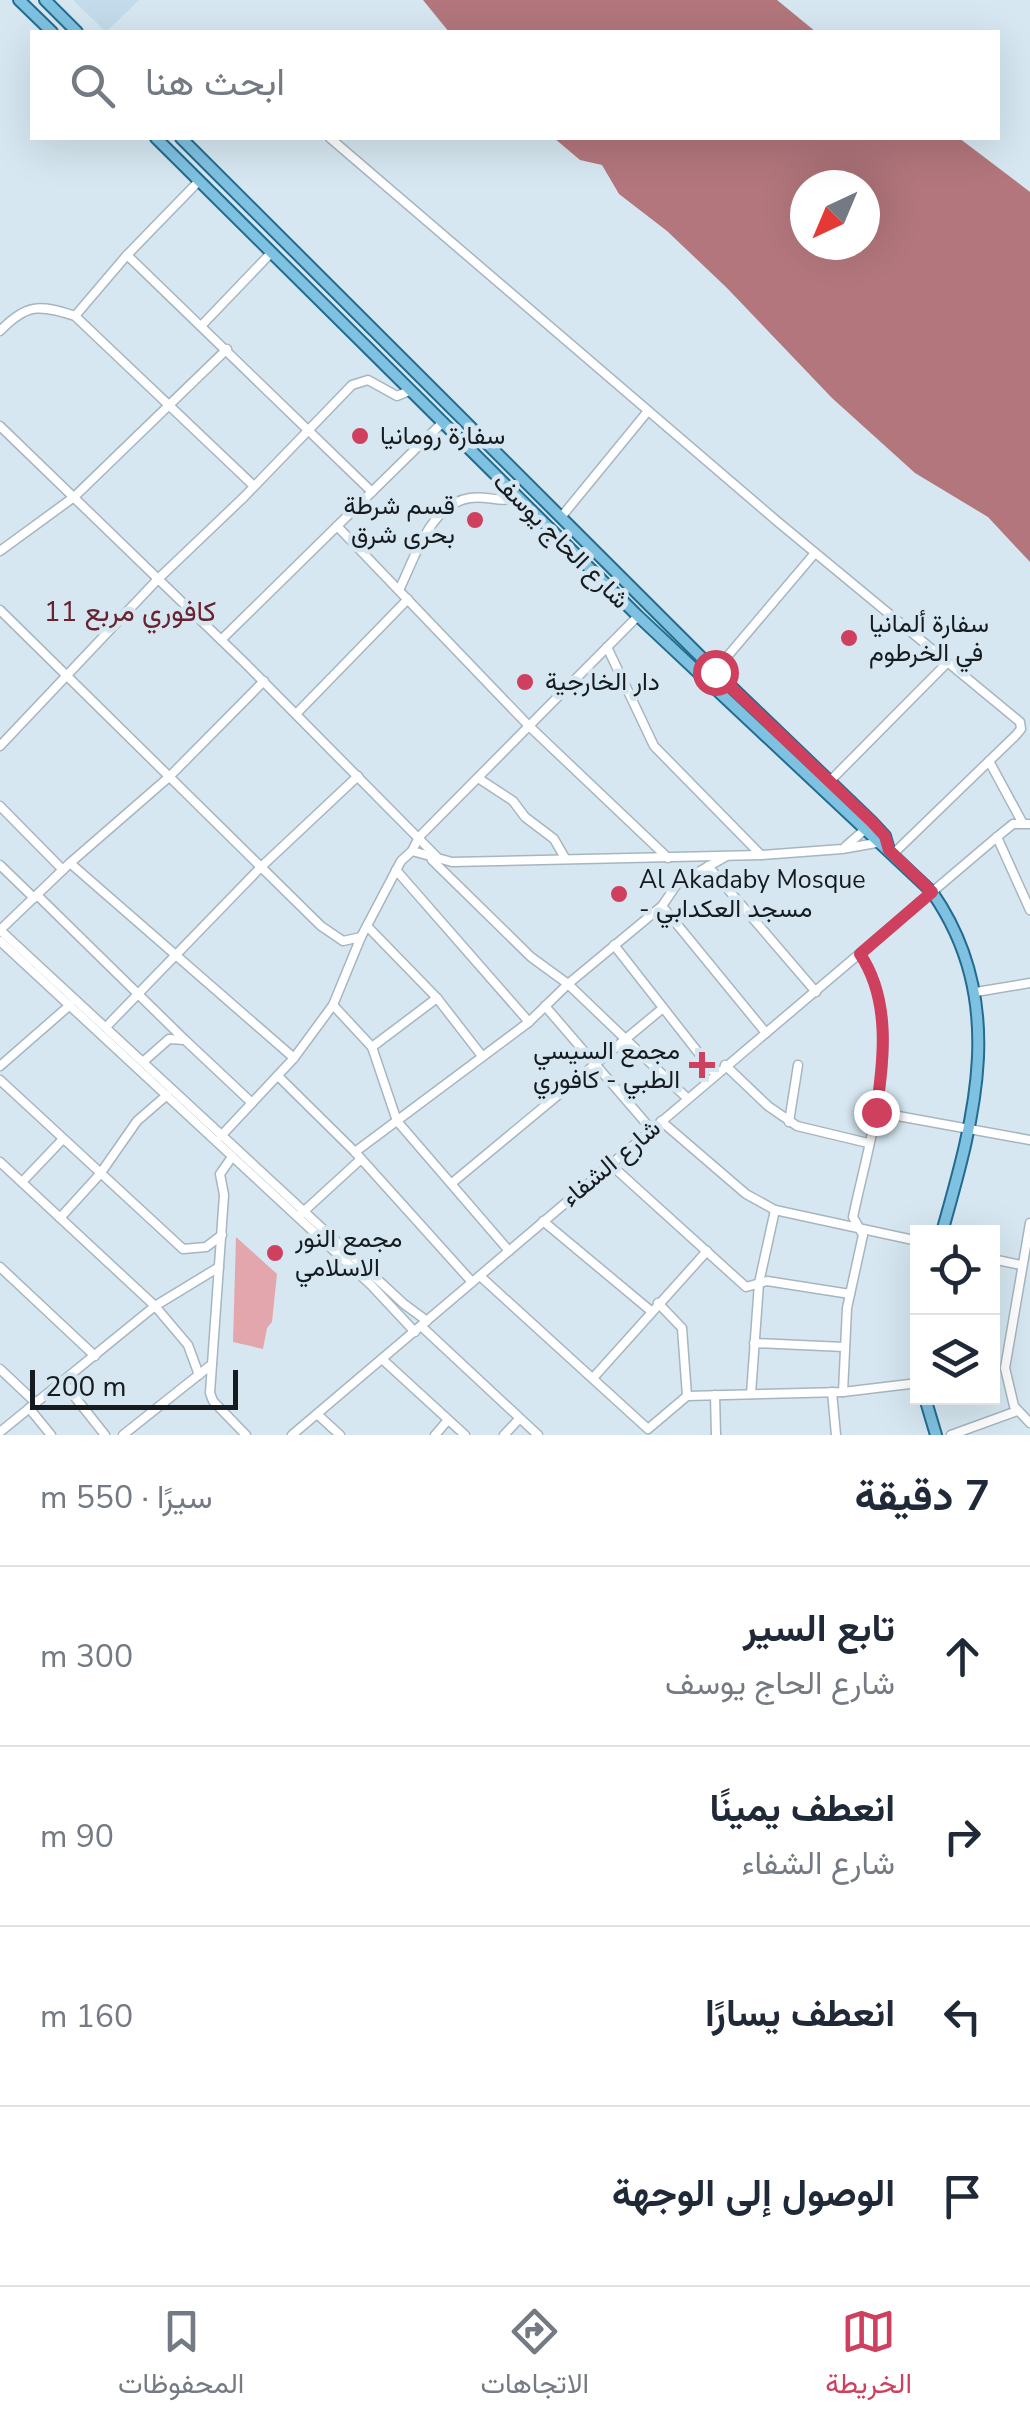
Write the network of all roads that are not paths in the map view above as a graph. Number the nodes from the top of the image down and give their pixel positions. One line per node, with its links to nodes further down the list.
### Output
1 (19, 0): 3 (main road)
2 (46, 0): 4 (main road)
3 (50, 30)
4 (75, 30)
5 (158, 140): 8 (main road, شارع الحاج يوسف)
6 (183, 140): 21 (main road, شارع الحاج يوسف)
7 (332, 140): 17 (street)
8 (199, 181): 9 (main road, شارع الحاج يوسف); 10 (street)
9 (271, 252): 12 (street); 15 (main road, شارع الحاج يوسف)
10 (127, 255): 11 (street); 12 (street)
11 (75, 316): 13 (street); 16 (street)
12 (202, 324): 14 (street)
13 (0, 332)
14 (227, 349): 16 (street); 20 (street)
15 (409, 392): 18 (main road, شارع الحاج يوسف); 20 (street)
16 (170, 405): 22 (street); 24 (street)
17 (648, 411): 26 (street); 29 (street)
18 (442, 424): 23 (street); 25 (main road, شارع الحاج يوسف)
19 (0, 426): 24 (street)
20 (308, 428): 22 (street); 23 (street)
21 (530, 484): 25 (main road); 26 (main road, شارع الحاج يوسف)
22 (254, 486): 30 (street)
23 (372, 492): 27 (street)
24 (74, 497): 28 (street); 30 (street)
25 (518, 498): 31 (street); 34 (main road, شارع الحاج يوسف)
26 (562, 516): 38 (main road, شارع الحاج يوسف)
27 (337, 526): 31 (street); 35 (street)
28 (0, 550)
29 (815, 553): 37 (street); 38 (street)
30 (158, 579): 35 (street); 39 (street)
31 (399, 590): 32 (street)
32 (408, 600): 41 (street); 42 (street)
33 (0, 610): 39 (street)
34 (638, 616): 36 (street); 51 (main road, شارع الحاج يوسف)
35 (220, 640): 40 (street)
36 (608, 647): 42 (street); 59 (street)
37 (946, 664): 44 (street); 48 (street)
38 (715, 672): 48 (main road, شارع الحاج يوسف)
39 (68, 676): 43 (street); 46 (street)
40 (264, 682): 41 (street); 46 (street)
41 (296, 714): 45 (street)
42 (529, 726): 47 (street); 62 (street)
43 (0, 746)
44 (989, 762): 50 (street); 57 (street)
45 (358, 776): 52 (street); 67 (street)
46 (169, 777): 65 (street); 67 (street)
47 (478, 778): 52 (street); 61 (street)
48 (829, 782): 51 (main road, شارع الحاج يوسف)
49 (0, 806): 65 (street)
50 (1026, 823): 53 (street, شارع الشفاء)
51 (868, 826): 54 (main road, شارع الحاج يوسف); 55 (street)
52 (419, 837): 56 (street); 63 (street)
53 (996, 837): 69 (street, شارع الشفاء); 72 (street)
54 (881, 840): 55 (street); 57 (main road, شارع الحاج يوسف)
55 (842, 850): 59 (street)
56 (412, 852): 58 (street); 68 (street)
57 (891, 852): 69 (main road, شارع الحاج يوسف)
58 (426, 854): 63 (street); 81 (street)
59 (761, 855): 60 (street)
60 (728, 856): 62 (street); 66 (street)
61 (565, 858): 62 (street); 63 (street)
62 (668, 858)
63 (440, 860)
64 (0, 865): 70 (street)
65 (67, 866): 70 (street); 79 (street)
66 (708, 866): 71 (street); 83 (street)
67 (262, 867): 75 (street); 79 (street)
68 (396, 870): 73 (street); 90 (street)
69 (932, 892): 78 (street, شارع الشفاء); 84 (main road, شارع الحاج يوسف)
70 (36, 896): 74 (street); 82 (street)
71 (662, 906): 77 (street); 92 (street)
72 (1030, 910)
73 (367, 926): 75 (street); 85 (street)
74 (0, 930): 91 (street)
75 (362, 937): 86 (street)
76 (0, 941): 87 (street)
77 (614, 945): 81 (street); 89 (street)
78 (860, 954): 83 (street, شارع الشفاء); 109 (street)
79 (176, 956): 82 (street); 97 (street)
80 (1030, 983): 84 (street)
81 (568, 984): 88 (street); 93 (street)
82 (138, 992): 91 (street); 94 (street)
83 (816, 992): 92 (street, شارع الشفاء)
84 (976, 992): 114 (main road, شارع الحاج يوسف)
85 (437, 998): 95 (street); 96 (street)
86 (333, 1005): 95 (street); 97 (street)
87 (70, 1006): 102 (street); 106 (street)
88 (545, 1006): 90 (street); 99 (street)
89 (662, 1008): 93 (street); 103 (street)
90 (529, 1022): 96 (street)
91 (106, 1027): 98 (street)
92 (766, 1033): 100 (street, شارع الشفاء)
93 (627, 1038): 99 (street); 107 (street)
94 (186, 1040): 98 (street); 108 (street)
95 (372, 1047): 110 (street)
96 (482, 1056): 110 (street)
97 (294, 1058): 104 (street)
98 (144, 1061): 115 (street)
99 (596, 1064): 113 (street); 125 (street)
100 (725, 1065): 103 (street, شارع الشفاء); 112 (street)
101 (798, 1065): 112 (street)
102 (0, 1066)
103 (715, 1074): 107 (street, شارع الشفاء)
104 (278, 1076): 108 (street); 119 (street)
105 (0, 1080): 116 (street)
106 (167, 1095): 120 (street); 123 (street)
107 (687, 1098): 111 (street, شارع الشفاء)
108 (252, 1103): 115 (street)
109 (876, 1112): 114 (street); 118 (street)
110 (397, 1120): 119 (street); 125 (street)
111 (661, 1121): 113 (street, شارع الشفاء); 127 (street)
112 (789, 1122): 118 (street)
113 (651, 1130): 122 (street, شارع الشفاء)
114 (971, 1130): 117 (street); 132 (main road, شارع الحاج يوسف)
115 (222, 1136): 126 (street)
116 (63, 1140): 123 (street); 124 (street)
117 (1030, 1140)
118 (868, 1142): 133 (street)
119 (358, 1156): 126 (street); 142 (street)
120 (232, 1157): 129 (street); 134 (street)
121 (0, 1162): 124 (street)
122 (610, 1164): 130 (street, شارع الشفاء); 137 (street)
123 (100, 1174): 128 (street); 134 (street)
124 (22, 1182): 128 (street)
125 (452, 1183): 136 (street)
126 (302, 1210): 129 (street); 148 (street)
127 (775, 1210): 133 (street); 143 (street)
128 (60, 1218): 146 (street)
129 (300, 1221): 148 (street)
130 (544, 1221): 136 (street, شارع الشفاء); 147 (street)
131 (1030, 1224): 141 (street)
132 (944, 1225)
133 (858, 1227): 135 (street); 144 (street)
134 (222, 1235): 139 (street)
135 (910, 1239)
136 (508, 1251): 142 (street, شارع الشفاء)
137 (706, 1251): 143 (street); 145 (street)
138 (1000, 1262): 141 (street)
139 (219, 1267): 146 (street); 153 (street)
140 (0, 1268): 151 (street)
141 (1024, 1273): 166 (street)
142 (476, 1279): 148 (street, شارع الشفاء); 156 (street)
143 (759, 1282): 144 (street); 149 (street)
144 (850, 1294): 150 (street)
145 (658, 1303): 147 (street); 163 (street)
146 (155, 1306): 151 (street); 155 (street)
147 (651, 1311): 156 (street)
148 (421, 1326): 152 (street, شارع الشفاء); 168 (street)
149 (754, 1343): 150 (street); 161 (street)
150 (844, 1347): 160 (street)
151 (95, 1356): 157 (street)
152 (382, 1359): 167 (street, شارع الشفاء); 169 (street)
153 (211, 1365): 155 (street); 176 (street)
154 (0, 1369): 165 (street)
155 (199, 1375): 175 (street)
156 (592, 1378): 172 (street)
157 (63, 1382): 165 (street); 174 (street)
158 (910, 1384): 160 (street)
159 (832, 1392): 160 (street); 161 (street); 184 (street)
160 (843, 1392)
161 (750, 1394): 162 (street)
162 (715, 1395): 163 (street); 183 (street)
163 (687, 1396): 172 (street)
164 (927, 1405): 185 (main road)
165 (32, 1406): 171 (street); 173 (street)
166 (1018, 1411): 170 (street); 186 (street)
167 (317, 1414): 177 (street, شارع الشفاء); 178 (street)
168 (518, 1419): 181 (street); 182 (street)
169 (448, 1420): 179 (street); 180 (street)
170 (1030, 1423)
171 (0, 1432)
172 (645, 1432)
173 (51, 1435)
174 (105, 1435)
175 (123, 1435)
176 (246, 1435)
177 (292, 1435)
178 (340, 1435)
179 (434, 1435)
180 (465, 1435)
181 (504, 1435)
182 (538, 1435)
183 (716, 1435)
184 (836, 1435)
185 (936, 1435)
186 (951, 1435)

